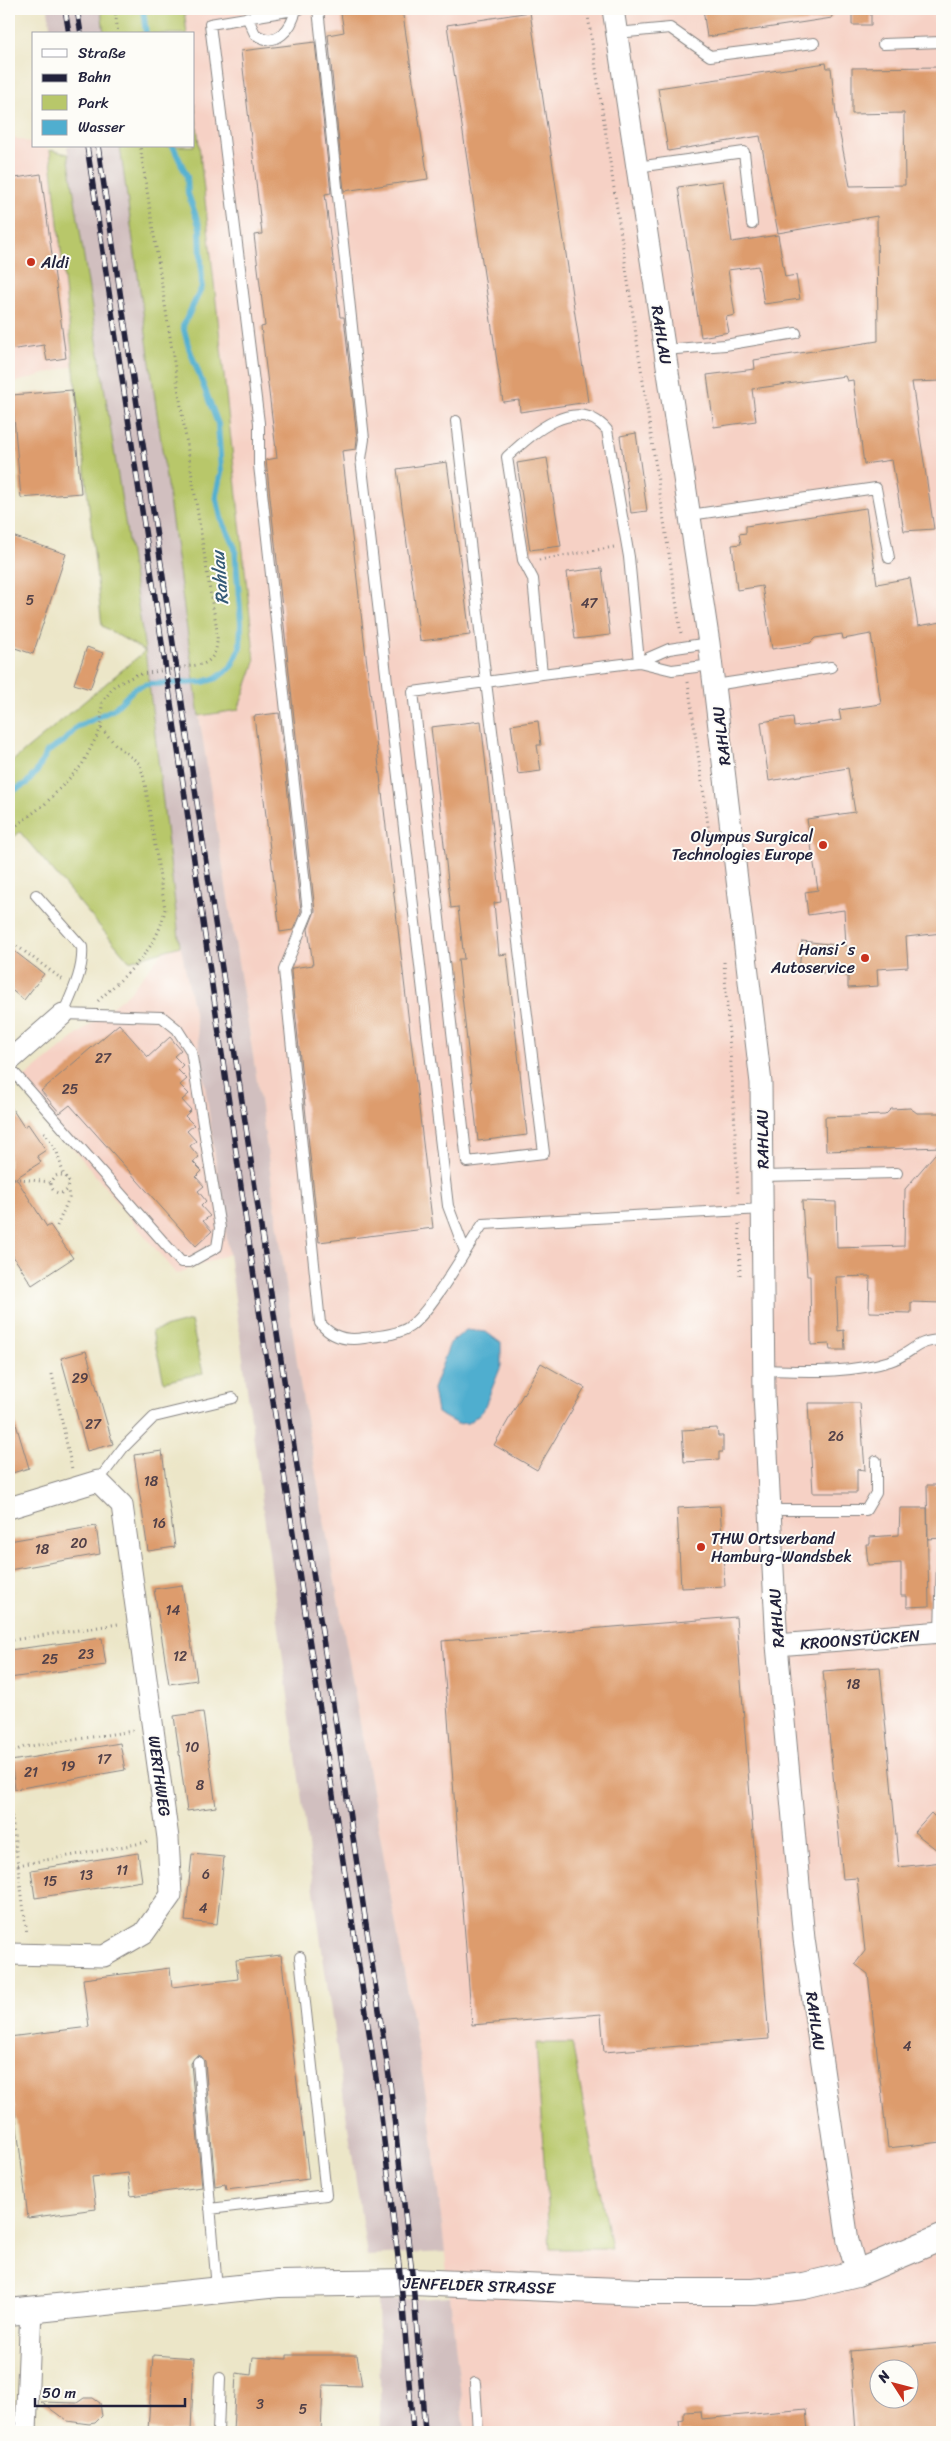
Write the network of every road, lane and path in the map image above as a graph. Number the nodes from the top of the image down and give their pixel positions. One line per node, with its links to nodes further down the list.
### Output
1 (115, 9): 7 (path)
2 (298, 9): 6 (lane); 6 (lane)
3 (318, 9): 49 (lane)
4 (587, 9): 23 (path)
5 (613, 9): 8 (street, RAHLAU)
6 (247, 18): 49 (lane)
7 (118, 32)
8 (617, 33): 10 (lane); 13 (street, RAHLAU)
9 (942, 42): 11 (lane)
10 (814, 43)
11 (883, 44)
12 (140, 148): 30 (path)
13 (637, 167): 14 (lane); 16 (street, RAHLAU)
14 (752, 224)
15 (796, 333): 16 (lane)
16 (664, 350): 18 (street, RAHLAU)
17 (456, 421): 29 (lane)
18 (690, 514): 20 (lane); 22 (street, RAHLAU)
19 (626, 544): 21 (path); 21 (lane); 24 (lane)
20 (889, 558)
21 (523, 560): 27 (lane)
22 (709, 643): 23 (lane); 28 (street, RAHLAU)
23 (683, 647): 24 (lane)
24 (639, 662): 26 (lane); 27 (lane)
25 (831, 667): 28 (lane)
26 (686, 669): 28 (lane); 32 (path)
27 (542, 674): 29 (lane)
28 (713, 675): 42 (street, RAHLAU)
29 (486, 682): 29 (lane)
30 (101, 728): 31 (path); 38 (path)
31 (9, 831)
32 (710, 841)
33 (36, 895): 36 (lane)
34 (9, 940): 36 (path)
35 (724, 958): 47 (path)
36 (76, 984): 37 (lane)
37 (63, 1014): 38 (lane); 39 (street)
38 (84, 1014): 40 (lane)
39 (9, 1061)
40 (9, 1067)
41 (897, 1173): 42 (lane)
42 (762, 1176): 46 (street, RAHLAU)
43 (9, 1178): 44 (path)
44 (51, 1182): 45 (path); 45 (path)
45 (68, 1189): 48 (path)
46 (763, 1208): 47 (lane); 52 (street, RAHLAU)
47 (738, 1209): 49 (lane); 50 (path)
48 (56, 1226)
49 (465, 1251)
50 (740, 1278)
51 (942, 1340): 52 (lane)
52 (763, 1370): 59 (street, RAHLAU)
53 (52, 1374): 57 (path)
54 (233, 1398): 56 (lane)
55 (876, 1462): 59 (lane)
56 (98, 1481): 57 (street); 61 (street, WERTHWEG)
57 (76, 1488): 58 (street)
58 (9, 1508)
59 (769, 1510): 64 (street, RAHLAU)
60 (942, 1562): 62 (lane)
61 (137, 1621): 63 (path); 65 (street, WERTHWEG)
62 (941, 1632): 64 (street, KROONSTÜCKEN)
63 (13, 1640)
64 (777, 1645): 76 (street, RAHLAU)
65 (153, 1728): 66 (path); 68 (street, WERTHWEG)
66 (9, 1753)
67 (9, 1796): 69 (path)
68 (168, 1838): 69 (path); 71 (street, WERTHWEG)
69 (18, 1865): 71 (path)
70 (9, 1954): 71 (street, WERTHWEG)
71 (30, 1955)
72 (300, 1958): 74 (lane)
73 (198, 2062): 74 (lane)
74 (210, 2209): 77 (lane)
75 (942, 2237): 76 (street, JENFELDER STRASSE)
76 (857, 2273): 77 (street, JENFELDER STRASSE)
77 (217, 2289): 78 (street, JENFELDER STRASSE)
78 (20, 2310): 81 (street)
79 (220, 2378): 82 (lane)
80 (474, 2384): 83 (lane)
81 (26, 2432)
82 (218, 2432)
83 (478, 2432)

